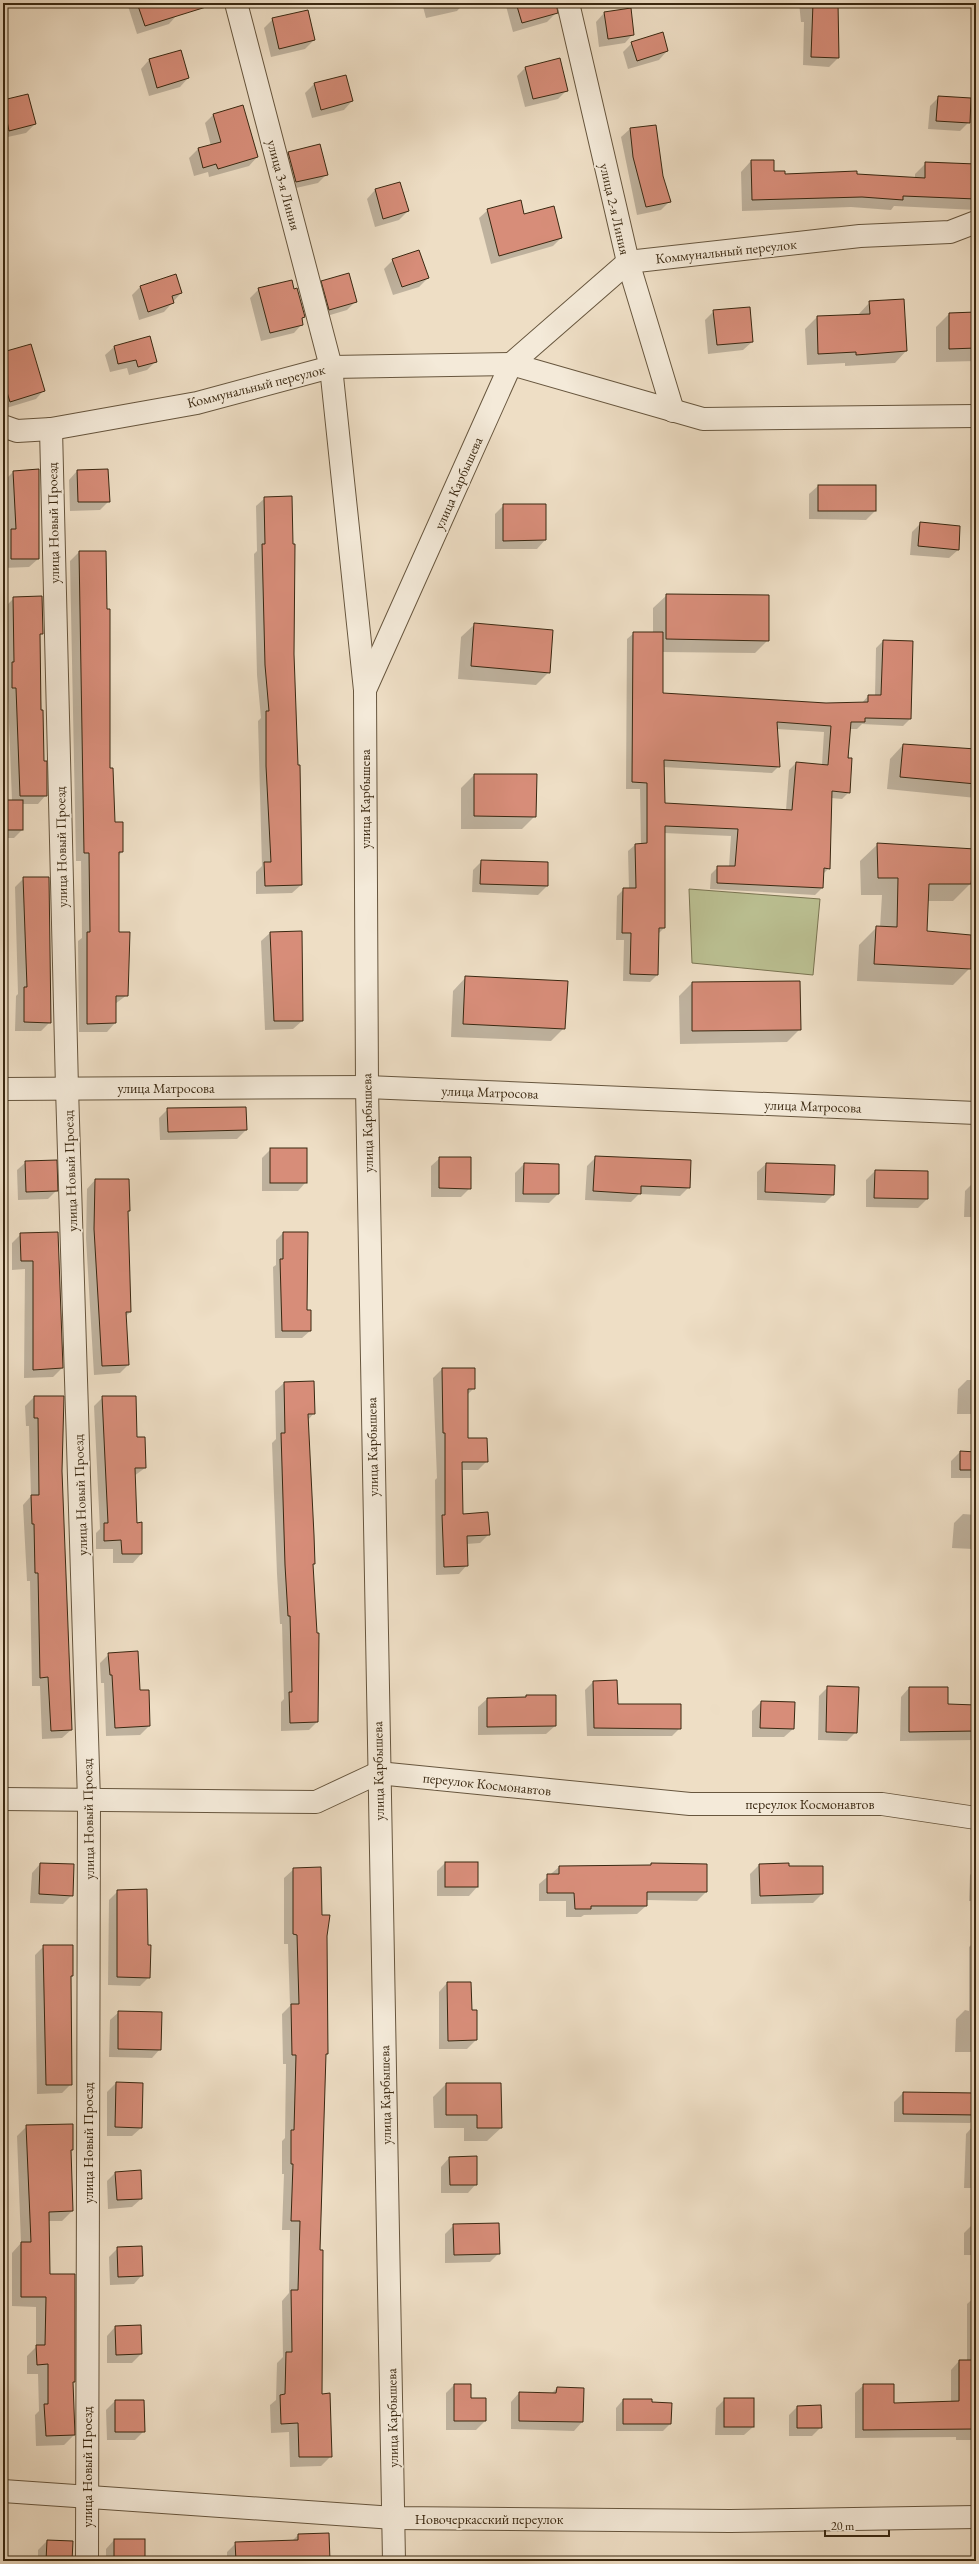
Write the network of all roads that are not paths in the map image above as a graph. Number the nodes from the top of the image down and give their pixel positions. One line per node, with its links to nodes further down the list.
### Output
1 (236, 3): 6 (street, улица 3-я Линия)
2 (568, 3): 4 (street, улица 2-я Линия)
3 (976, 222): 4 (street, Коммунальный переулок)
4 (628, 262): 5 (street); 7 (street, улица 2-я Линия)
5 (511, 364): 6 (street, Коммунальный переулок); 7 (street, Коммунальный переулок); 11 (street, улица Карбышева)
6 (332, 367): 10 (street, Коммунальный переулок); 11 (street, улица 3-я Линия)
7 (673, 412): 8 (street, Коммунальный переулок)
8 (976, 416)
9 (3, 426): 10 (street, Коммунальный переулок)
10 (51, 429): 13 (street, улица Новый Проезд)
11 (365, 690): 12 (street, улица Карбышева)
12 (367, 1087): 13 (street, улица Матросова); 15 (street, улица Матросова); 16 (street, улица Карбышева)
13 (67, 1088): 14 (street, улица Матросова); 18 (street, улица Новый Проезд)
14 (3, 1089)
15 (976, 1113)
16 (378, 1773): 18 (street); 19 (street, переулок Космонавтов); 23 (street, улица Карбышева)
17 (3, 1799): 18 (street)
18 (89, 1801): 21 (street, улица Новый Проезд)
19 (976, 1818)
20 (3, 2491): 21 (street, Новочеркасский переулок)
21 (87, 2496): 23 (street, Новочеркасский переулок); 24 (street, улица Новый Проезд)
22 (976, 2517): 23 (street, Новочеркасский переулок)
23 (394, 2518): 25 (street, улица Карбышева)
24 (87, 2561)
25 (394, 2561)

